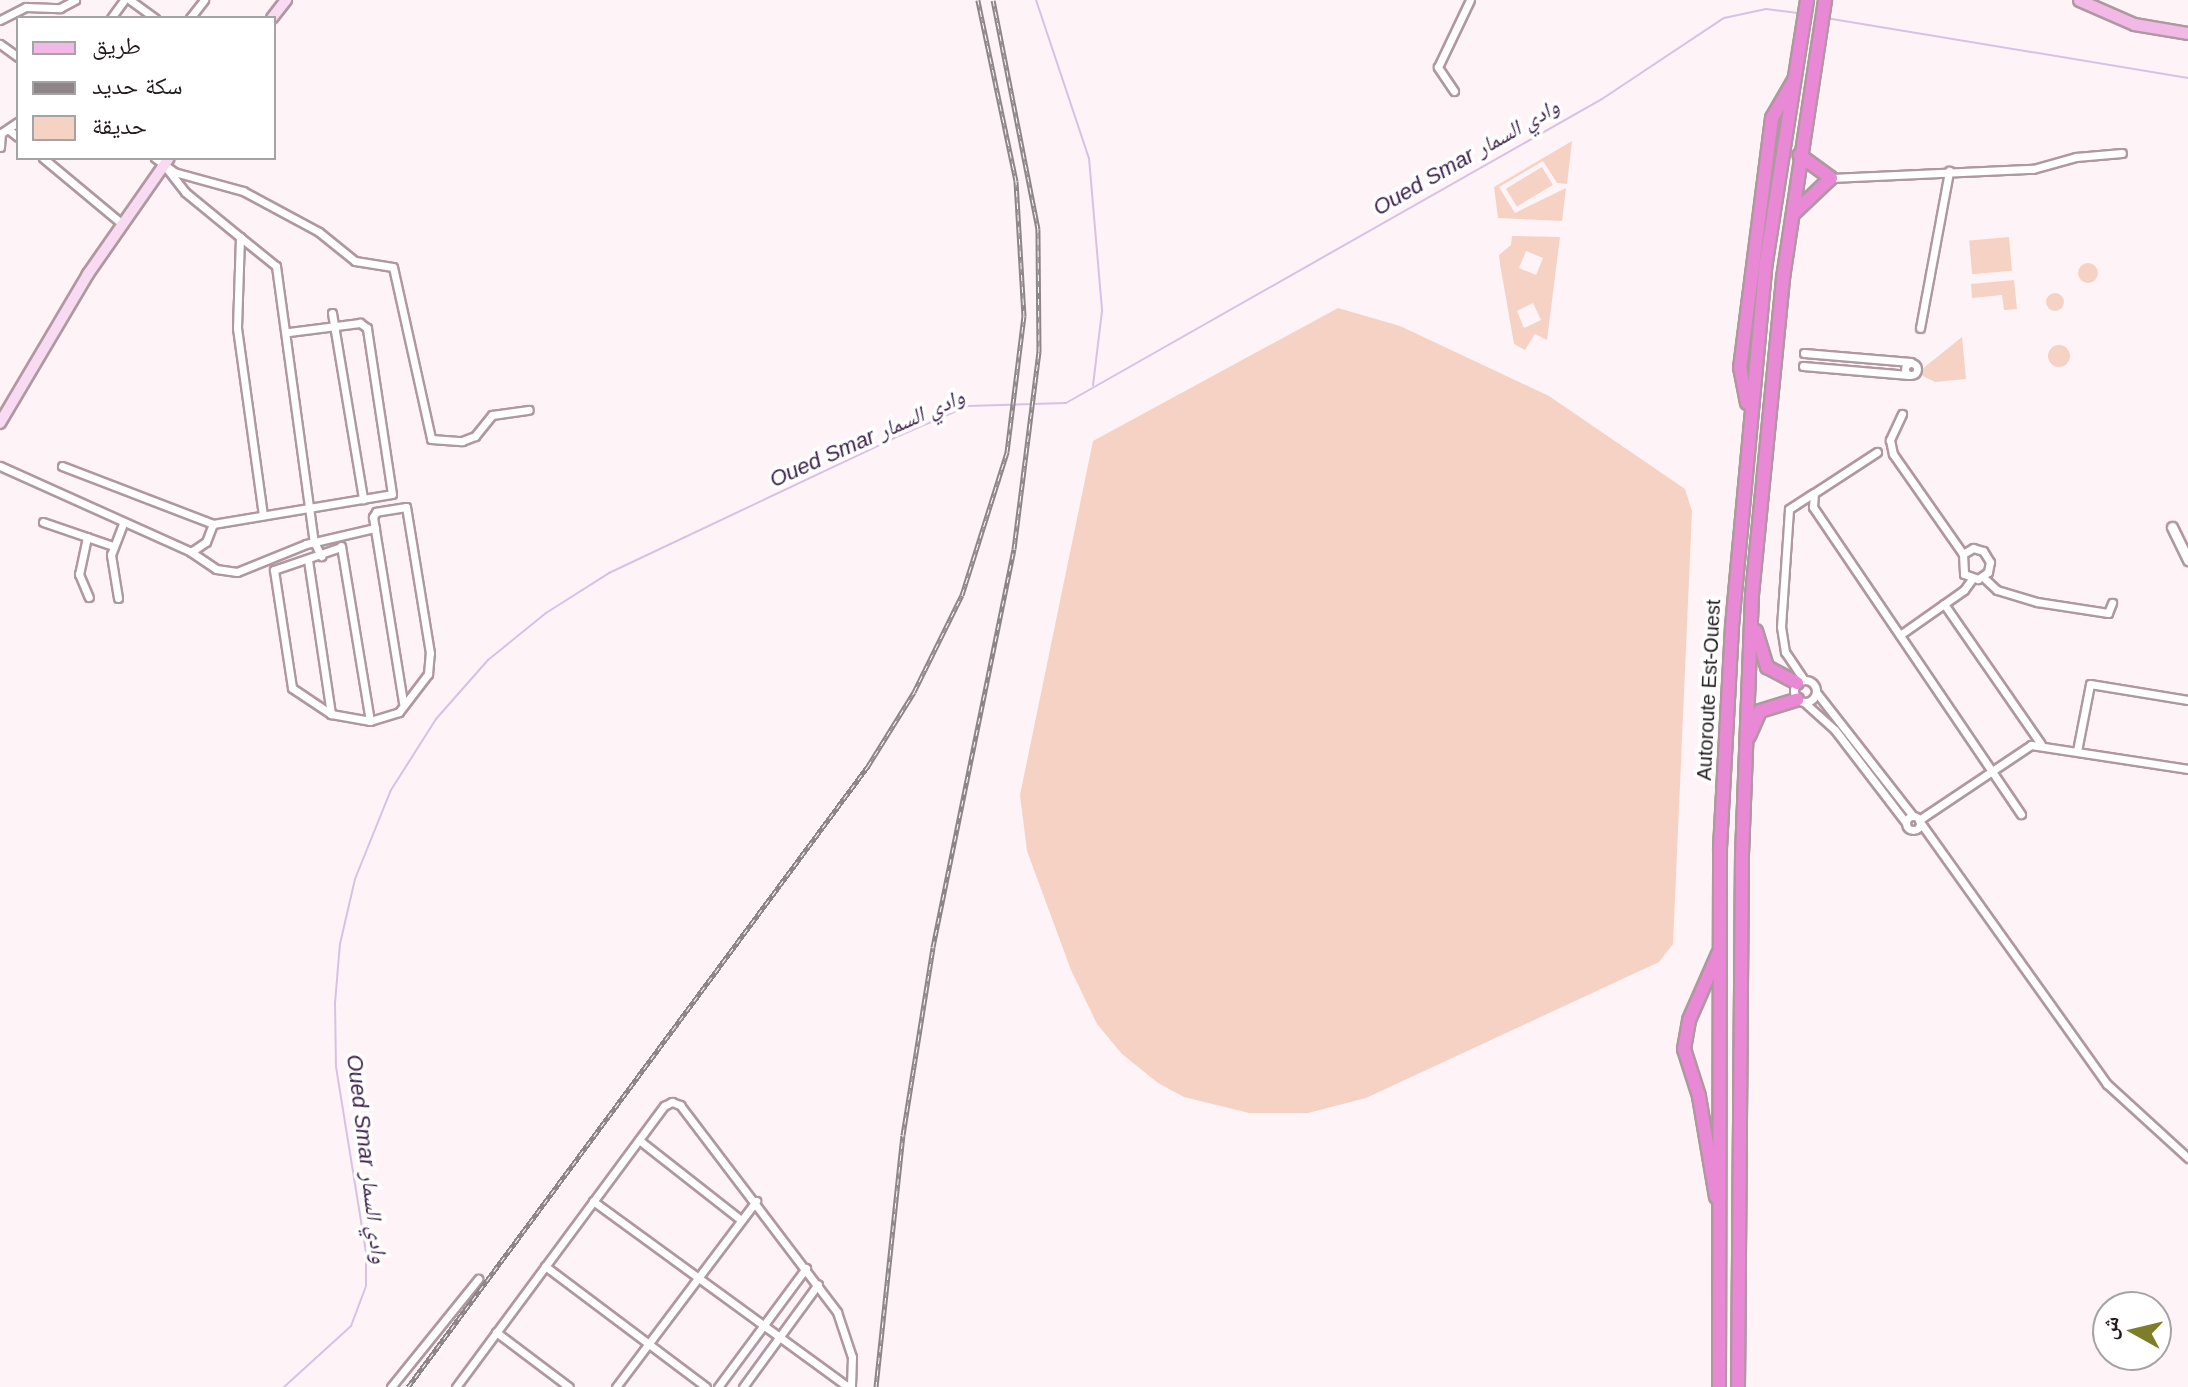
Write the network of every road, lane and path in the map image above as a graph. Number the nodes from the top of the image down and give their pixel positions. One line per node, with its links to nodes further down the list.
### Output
1 (75, 0): 13 (street)
2 (127, 0): 9 (street); 10 (street)
3 (204, 0): 11 (street)
4 (286, 0): 12 (main road)
5 (1470, 0): 15 (street)
6 (1807, 0): 83 (highway, Autoroute Est-Ouest)
7 (1825, 0): 19 (highway, Autoroute Est-Ouest)
8 (2079, 0): 14 (main road)
9 (113, 16)
10 (152, 16)
11 (192, 16)
12 (274, 16)
13 (0, 20)
14 (2188, 33)
15 (1454, 91)
16 (3, 132): 17 (street)
17 (0, 147)
18 (2122, 153): 22 (street)
19 (1799, 155): 23 (highway); 24 (highway, Autoroute Est-Ouest)
20 (45, 160): 25 (street)
21 (163, 160): 25 (main road); 26 (street); 33 (street)
22 (1949, 171): 23 (street); 29 (street)
23 (1831, 178): 24 (highway)
24 (1791, 217): 60 (highway, Autoroute Est-Ouest)
25 (121, 223): 35 (main road)
26 (240, 237): 30 (street); 42 (street)
27 (332, 313): 28 (street)
28 (336, 327): 30 (street); 40 (street); 40 (street)
29 (1920, 328)
30 (289, 332): 41 (street)
31 (1804, 353): 32 (street)
32 (1803, 366)
33 (529, 410)
34 (1902, 414): 54 (street)
35 (0, 423)
36 (1877, 452): 39 (street)
37 (0, 466): 44 (street)
38 (62, 466): 45 (street)
39 (1814, 493): 65 (street); 66 (street)
40 (363, 499): 41 (street)
41 (311, 507): 42 (street); 50 (street)
42 (263, 515): 45 (street)
43 (43, 522): 48 (street)
44 (123, 523): 51 (street); 53 (street)
45 (213, 524): 53 (street)
46 (2172, 527): 57 (street)
47 (375, 528): 49 (street); 70 (street); 70 (street)
48 (87, 537): 51 (street); 61 (street)
49 (339, 537): 50 (street); 52 (street)
50 (314, 542): 53 (street); 55 (street)
51 (113, 546): 62 (street)
52 (341, 547): 55 (street); 72 (street)
53 (191, 552)
54 (1963, 554): 58 (street); 59 (street)
55 (321, 556): 56 (street)
56 (308, 560): 71 (street); 71 (street)
57 (2188, 560)
58 (1983, 577): 59 (street); 63 (street)
59 (1972, 579): 64 (street)
60 (1752, 595): 66 (highway); 77 (highway, Autoroute Est-Ouest)
61 (89, 597)
62 (118, 598)
63 (2112, 603)
64 (1944, 604): 65 (street); 73 (street)
65 (1900, 635): 76 (street)
66 (1800, 682): 67 (street); 69 (street)
67 (1816, 692): 69 (street); 79 (street)
68 (2188, 700): 74 (street)
69 (1801, 701): 77 (highway); 80 (street)
70 (403, 703): 72 (street)
71 (331, 714): 72 (street)
72 (370, 721)
73 (2041, 744): 74 (street); 76 (street)
74 (2077, 751): 75 (street)
75 (2188, 769)
76 (1991, 770): 78 (street); 79 (street)
77 (1744, 783): 108 (highway, Autoroute Est-Ouest)
78 (2021, 814)
79 (1917, 820): 80 (street); 81 (street); 82 (street)
80 (1906, 823): 81 (street)
81 (1913, 830): 82 (street)
82 (1937, 847): 85 (street)
83 (1721, 943): 88 (highway, Autoroute Est-Ouest); 88 (highway)
84 (639, 1140): 86 (street); 87 (street); 89 (street)
85 (2188, 1158)
86 (593, 1201): 90 (street); 93 (street)
87 (756, 1201): 89 (street); 91 (street)
88 (1719, 1205): 107 (highway, Autoroute Est-Ouest)
89 (741, 1220): 93 (street)
90 (545, 1266): 96 (street); 98 (street)
91 (806, 1268): 94 (street); 95 (street)
92 (478, 1279): 99 (street)
93 (696, 1279): 95 (street); 98 (street)
94 (818, 1284): 97 (street); 106 (street)
95 (763, 1327): 97 (street); 104 (street)
96 (496, 1332): 100 (street); 101 (street)
97 (778, 1338): 105 (street); 106 (street)
98 (648, 1343): 102 (street); 103 (street)
99 (391, 1387)
100 (456, 1387)
101 (569, 1387)
102 (616, 1387)
103 (706, 1387)
104 (718, 1387)
105 (743, 1387)
106 (849, 1387)
107 (1719, 1387)
108 (1738, 1387)

